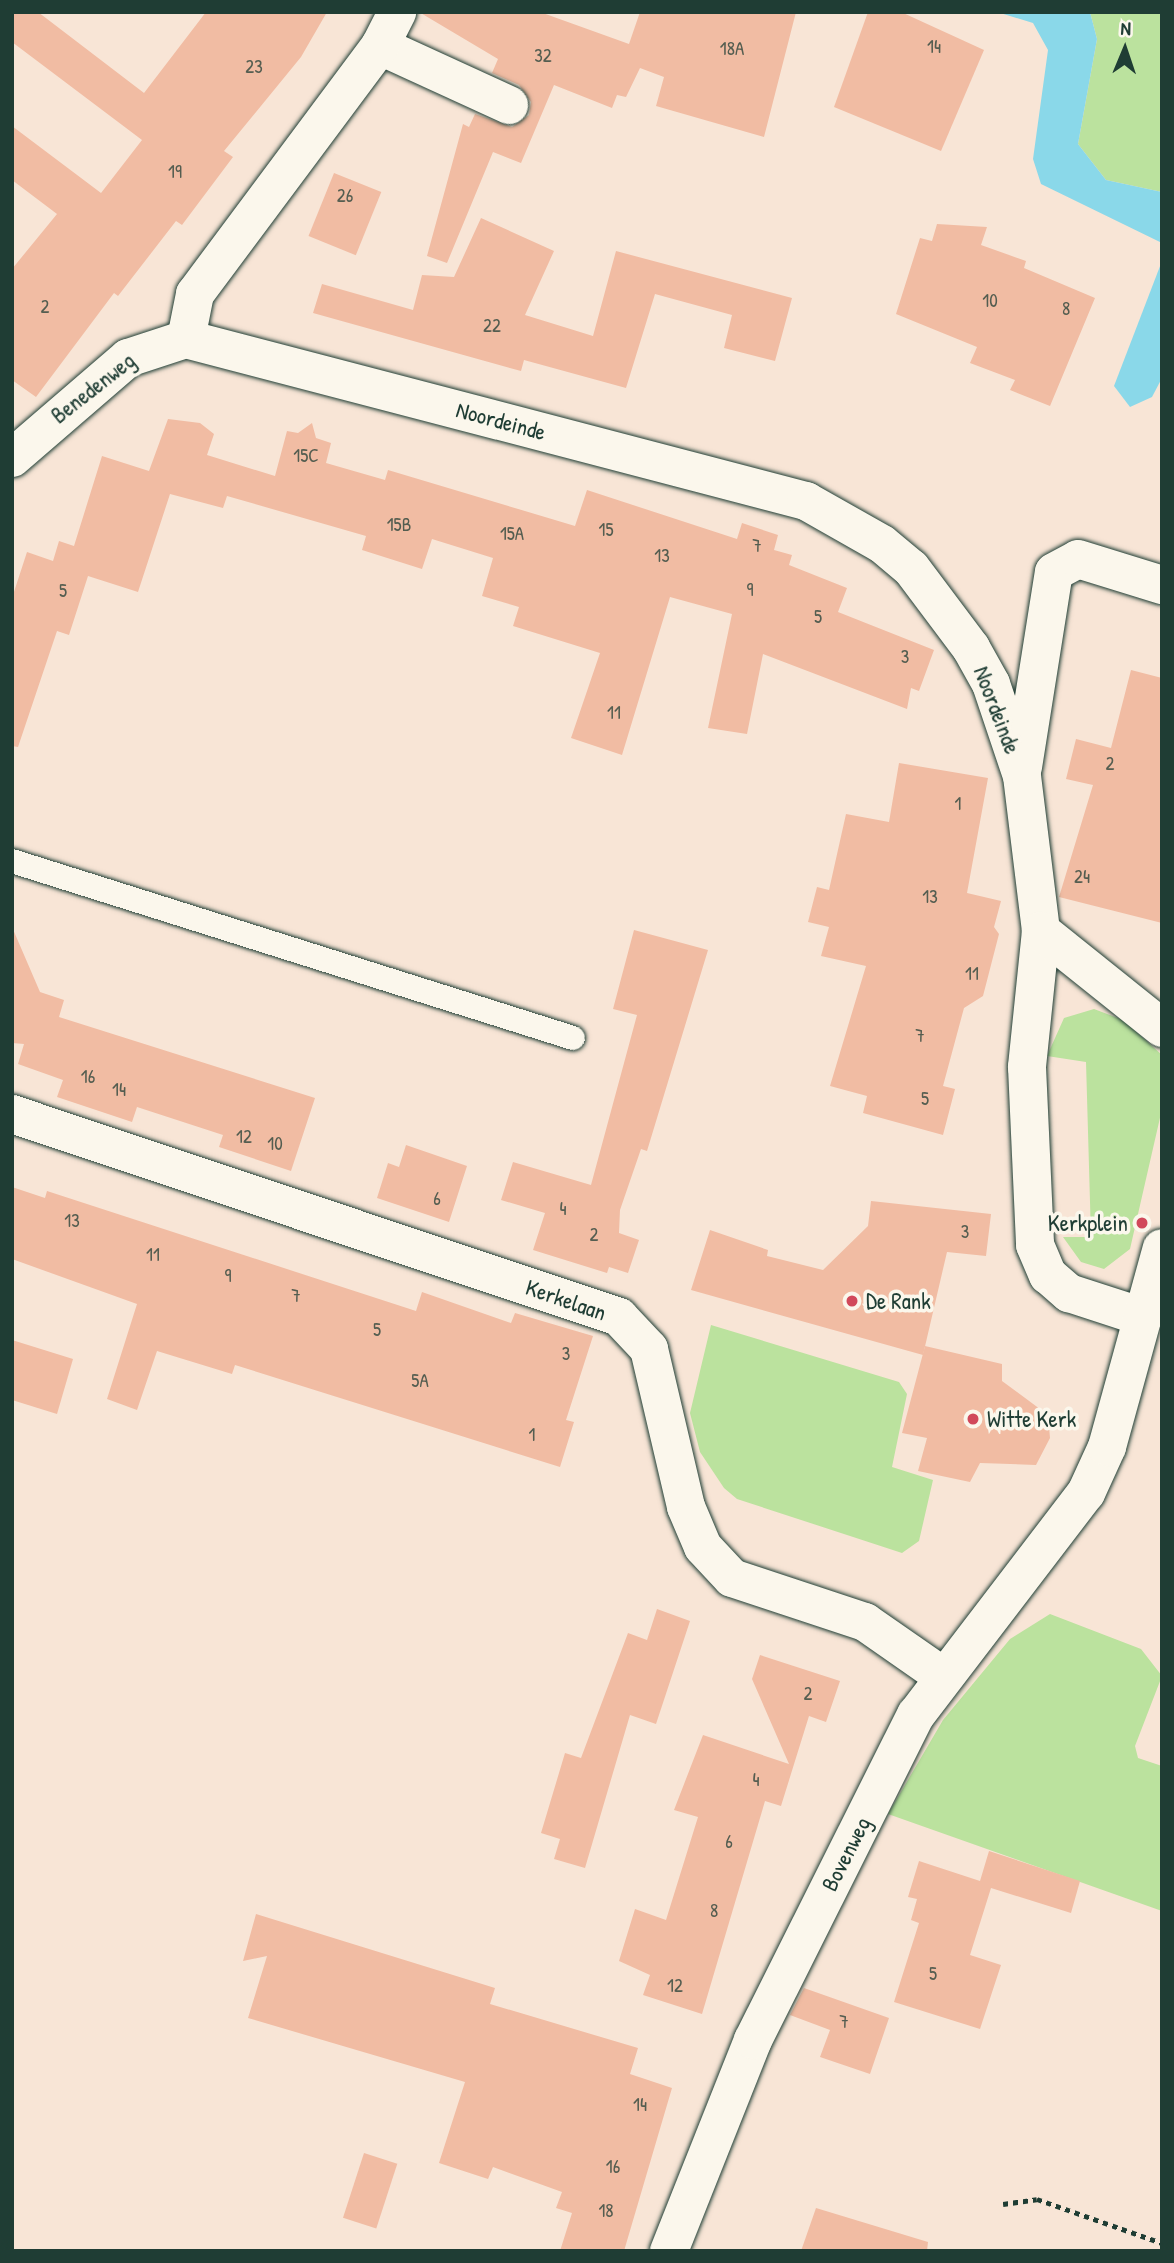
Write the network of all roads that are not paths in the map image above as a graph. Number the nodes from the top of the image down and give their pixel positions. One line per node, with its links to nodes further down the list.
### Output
1 (397, 12): 2 (street)
2 (380, 46): 3 (street); 4 (street)
3 (509, 106)
4 (186, 339): 5 (street, Benedenweg); 7 (street, Noordeinde)
5 (12, 458)
6 (1162, 585): 7 (street, Noordeinde)
7 (1022, 776): 9 (street, Noordeinde)
8 (12, 861): 11 (lane)
9 (1041, 931): 10 (street); 14 (street)
10 (1162, 1028)
11 (573, 1038)
12 (12, 1114): 15 (street, Kerkelaan)
13 (1162, 1248): 14 (street)
14 (1143, 1317): 15 (street, Bovenweg)
15 (944, 1677): 16 (street, Bovenweg)
16 (669, 2251)

